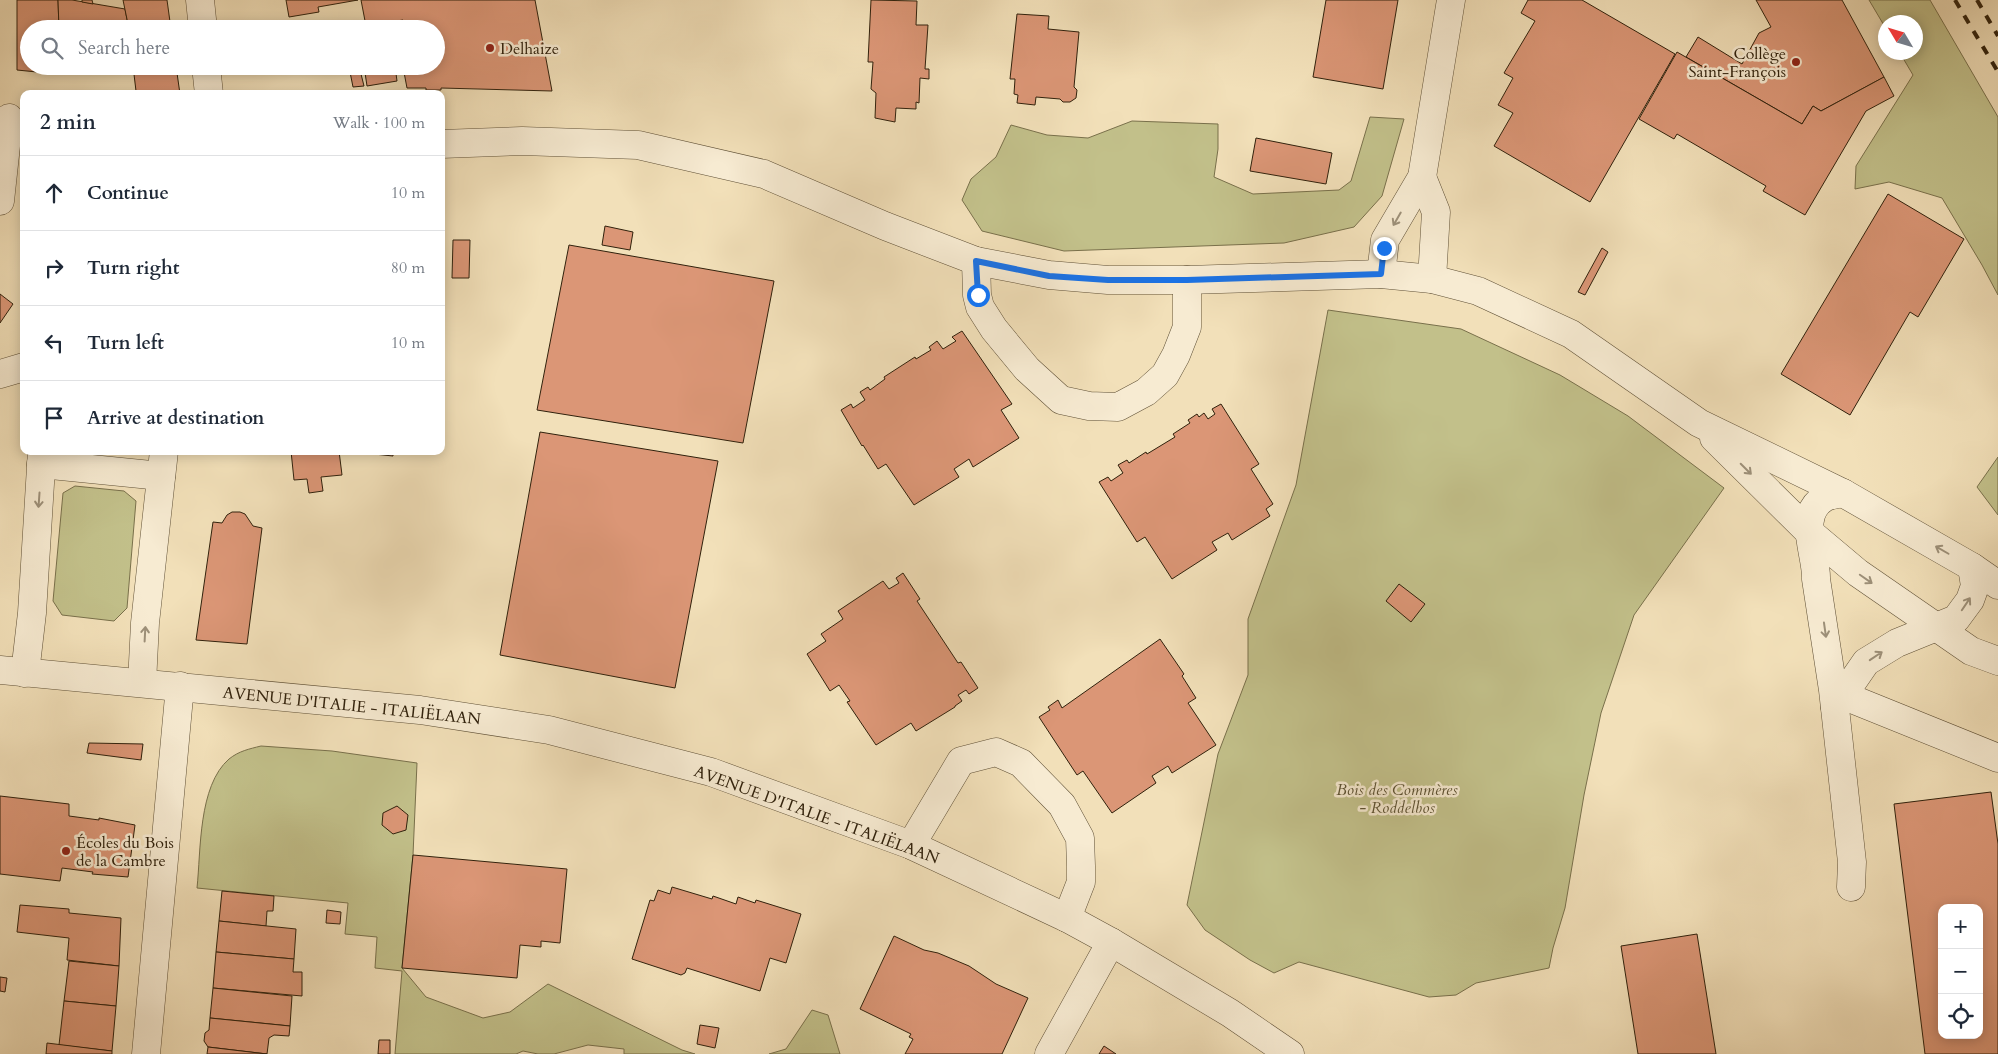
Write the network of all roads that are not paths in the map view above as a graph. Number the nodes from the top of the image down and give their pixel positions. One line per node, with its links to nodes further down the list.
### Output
1 (200, 0): 3 (street)
2 (1451, 0): 8 (street)
3 (202, 20)
4 (207, 75): 5 (street)
5 (209, 90)
6 (11, 119): 9 (street)
7 (445, 144): 10 (street)
8 (1422, 177): 11 (street, one-way to 11); 12 (street)
9 (0, 201)
10 (976, 261): 13 (street); 13 (street)
11 (1381, 274): 12 (street); 13 (street)
12 (1432, 279): 16 (street)
13 (1187, 280)
14 (20, 368): 15 (street)
15 (0, 374)
16 (1699, 423): 19 (street); 20 (street, one-way to 20)
17 (42, 458): 18 (street); 25 (street, one-way to 25)
18 (163, 464): 26 (street, one-way to 18)
19 (1843, 493): 20 (street); 21 (street, one-way to 19)
20 (1808, 530): 23 (street, one-way to 23); 28 (street, one-way to 28)
21 (1972, 567): 22 (street); 23 (street, one-way to 21)
22 (1998, 586)
23 (1935, 627): 24 (street); 28 (street, one-way to 23)
24 (1998, 661)
25 (13, 672): 26 (street, AVENUE D'ITALIE - ITALIËLAAN)
26 (142, 683): 27 (street, AVENUE D'ITALIE - ITALIËLAAN)
27 (180, 686): 30 (street, AVENUE D'ITALIE - ITALIËLAAN); 34 (street)
28 (1838, 701): 29 (street); 31 (street)
29 (1998, 758)
30 (911, 846): 32 (street, AVENUE D'ITALIE - ITALIËLAAN); 32 (street)
31 (1851, 887)
32 (1067, 918): 33 (street, AVENUE D'ITALIE - ITALIËLAAN)
33 (1110, 942): 35 (street); 36 (street, AVENUE D'ITALIE - ITALIËLAAN)
34 (146, 1054)
35 (1049, 1054)
36 (1290, 1054)

